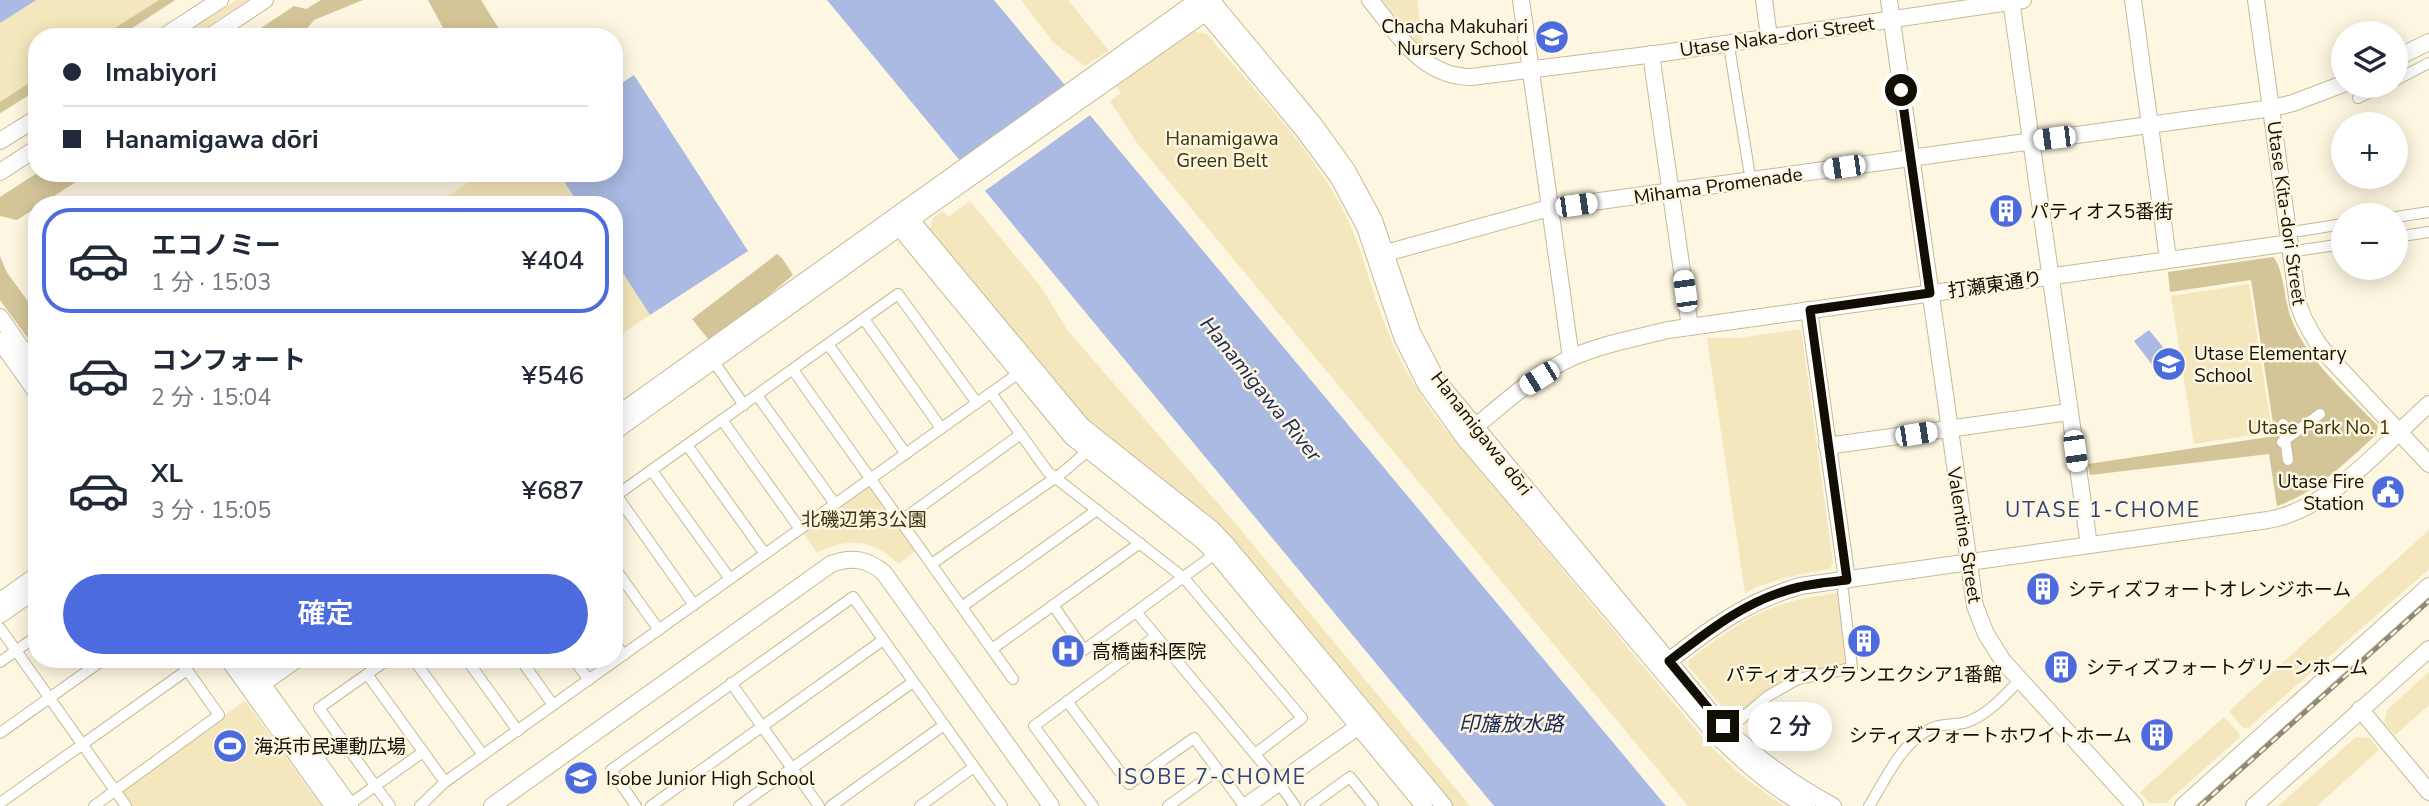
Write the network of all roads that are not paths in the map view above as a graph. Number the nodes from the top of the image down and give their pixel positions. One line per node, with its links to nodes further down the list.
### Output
1 (220, 0): 12 (street)
2 (265, 0): 13 (street)
3 (1370, 0): 20 (street, Utase Naka-dori Street)
4 (1521, 0): 20 (street)
5 (1764, 0): 14 (street)
6 (1889, 0): 11 (street, Valentine Street)
7 (2133, 0): 25 (street)
8 (2256, 0): 23 (street, Utase Kita-dori Street)
9 (2015, 1): 11 (street, Utase Naka-dori Street); 27 (street)
10 (1206, 3): 36 (street); 42 (street, Hanamigawa dōri); 184 (street, Hanamigawa dōri)
11 (1892, 20): 14 (street, Utase Naka-dori Street); 29 (street, Valentine Street)
12 (177, 28)
13 (223, 28)
14 (1769, 37): 18 (street, Utase Naka-dori Street)
15 (2429, 42): 17 (street)
16 (1730, 52): 30 (street)
17 (2408, 52)
18 (1651, 54): 20 (street, Utase Naka-dori Street); 32 (street)
19 (2429, 63): 21 (street)
20 (1531, 70): 33 (street)
21 (2408, 74)
22 (2331, 89): 23 (street, Mihama Promenade)
23 (2272, 107): 25 (street, Mihama Promenade); 40 (street, Utase Kita-dori Street)
24 (28, 124): 26 (street)
25 (2150, 125): 27 (street, Mihama Promenade); 43 (street)
26 (0, 141)
27 (2030, 141): 29 (street, Mihama Promenade); 44 (street)
28 (28, 154): 31 (street)
29 (1910, 158): 32 (street, Mihama Promenade); 45 (street, Valentine Street)
30 (1749, 170)
31 (0, 172)
32 (1671, 191): 33 (street, Mihama Promenade); 49 (street)
33 (1549, 208): 42 (street, Mihama Promenade); 53 (street)
34 (2429, 212): 35 (street)
35 (2408, 215)
36 (903, 220): 52 (street); 55 (street)
37 (2331, 229): 40 (street)
38 (2429, 232): 39 (street)
39 (2408, 235)
40 (2297, 242): 41 (street); 43 (street, 打瀬東通り); 72 (street, Utase Kita-dori Street)
41 (2331, 243)
42 (1386, 253): 69 (street, Hanamigawa dōri)
43 (2168, 259): 44 (street, 打瀬東通り)
44 (2050, 276): 45 (street, 打瀬東通り); 64 (street)
45 (1930, 293): 46 (street, 打瀬東通り); 71 (street, Valentine Street)
46 (1810, 310): 49 (street, 打瀬東通り); 77 (street)
47 (0, 317): 54 (street)
48 (864, 319): 51 (street); 60 (street); 70 (street)
49 (1690, 327): 53 (street, 打瀬東通り)
50 (0, 341): 57 (street)
51 (828, 344): 56 (street); 78 (street)
52 (710, 356): 62 (street); 63 (street); 68 (street)
53 (1571, 358): 69 (street, 打瀬東通り)
54 (28, 369)
55 (1025, 369): 58 (street); 76 (street)
56 (793, 370): 59 (street); 83 (street)
57 (28, 373)
58 (991, 393): 60 (street); 73 (street)
59 (757, 395): 62 (street); 85 (street)
60 (977, 403): 70 (street)
61 (2429, 404): 72 (street)
62 (744, 405): 66 (street)
63 (623, 411)
64 (2069, 412): 71 (street); 91 (street)
65 (2319, 414): 74 (street)
66 (722, 420): 75 (street); 89 (street)
67 (2283, 424): 74 (street)
68 (623, 425)
69 (1475, 427): 118 (street, Hanamigawa dōri)
70 (941, 428): 78 (street)
71 (1948, 429): 77 (street); 94 (street, Valentine Street)
72 (2399, 431): 80 (street, Utase Kita-dori Street); 91 (street)
73 (1021, 434): 82 (street); 88 (street)
74 (2284, 442): 79 (street)
75 (687, 445): 81 (street); 93 (street)
76 (1093, 446): 82 (street); 92 (street)
77 (1828, 446): 100 (street)
78 (906, 454): 83 (street)
79 (2288, 460)
80 (2429, 464)
81 (652, 471): 84 (street); 97 (street)
82 (1055, 477): 87 (street); 95 (street)
83 (871, 478): 85 (street); 88 (street)
84 (623, 491)
85 (835, 504): 89 (street)
86 (623, 507): 104 (street)
87 (1097, 510): 90 (street); 106 (street)
88 (902, 520): 95 (street)
89 (800, 529): 93 (street)
90 (1140, 543): 96 (street); 105 (street)
91 (2089, 545): 94 (street)
92 (1222, 550): 96 (street); 143 (street)
93 (765, 554): 97 (street)
94 (1968, 562): 100 (street); 187 (street, Valentine Street)
95 (933, 563): 106 (street)
96 (1184, 578): 107 (street); 151 (street)
97 (730, 579): 104 (street)
98 (623, 580): 110 (street)
99 (28, 581): 103 (street)
100 (1845, 586): 118 (street); 144 (street)
101 (2429, 586): 188 (street)
102 (28, 595): 108 (street)
103 (0, 601)
104 (694, 605): 110 (street)
105 (1053, 605): 107 (street); 114 (street)
106 (962, 606): 114 (street)
107 (1136, 612): 111 (street)
108 (0, 615)
109 (0, 628): 116 (street)
110 (659, 630): 117 (street)
111 (1156, 636): 140 (street); 151 (street)
112 (883, 640): 136 (street); 137 (street); 146 (street)
113 (28, 642): 116 (street)
114 (992, 649): 133 (street)
115 (2429, 649): 142 (street)
116 (16, 651): 119 (street); 139 (street)
117 (624, 655)
118 (1669, 661): 185 (street, Hanamigawa dōri)
119 (0, 662)
120 (92, 668): 139 (street)
121 (239, 668): 135 (street)
122 (249, 668): 135 (street)
123 (267, 668): 135 (street)
124 (280, 668): 135 (street)
125 (376, 668): 132 (street)
126 (420, 668): 152 (street)
127 (473, 668): 147 (street)
128 (527, 668): 141 (street)
129 (580, 668): 134 (street)
130 (606, 668): 134 (street)
131 (187, 670): 149 (street); 159 (street)
132 (368, 674): 150 (street); 158 (street)
133 (1013, 679)
134 (589, 680): 141 (street)
135 (255, 681): 164 (street)
136 (913, 682): 145 (street); 154 (street)
137 (731, 683): 146 (street); 168 (street)
138 (2015, 685): 186 (street)
139 (49, 698): 148 (street); 149 (street)
140 (1067, 701): 155 (street); 176 (street)
141 (553, 705): 147 (street)
142 (2360, 709): 160 (street); 189 (street)
143 (1365, 722): 157 (street); 182 (street); 183 (street)
144 (1735, 724)
145 (944, 725): 153 (street); 172 (street)
146 (762, 727): 154 (street); 169 (street)
147 (518, 731): 152 (street)
148 (0, 733)
149 (82, 745): 159 (street); 161 (street)
150 (423, 752): 156 (street); 158 (street)
151 (1255, 754): 157 (street)
152 (483, 755): 156 (street)
153 (974, 767): 173 (street); 174 (street)
154 (792, 768): 170 (street); 171 (street)
155 (1218, 770): 177 (street); 178 (street)
156 (445, 782): 166 (street)
157 (1279, 783): 178 (street); 179 (street)
158 (376, 786): 164 (street); 165 (street)
159 (115, 791): 162 (street); 163 (street)
160 (2429, 792)
161 (0, 803)
162 (94, 806)
163 (126, 806)
164 (345, 806)
165 (390, 806)
166 (420, 806)
167 (492, 806): 175 (street)
168 (636, 806)
169 (651, 806)
170 (739, 806)
171 (819, 806)
172 (831, 806)
173 (920, 806)
174 (1002, 806)
175 (1051, 806)
176 (1093, 806)
177 (1168, 806)
178 (1245, 806)
179 (1295, 806)
180 (1310, 806): 181 (street)
181 (1373, 806)
182 (1424, 806)
183 (1444, 806)
184 (1807, 806)
185 (1833, 806)
186 (1869, 806)
187 (2134, 806)
188 (2183, 806)
189 (2254, 806)

